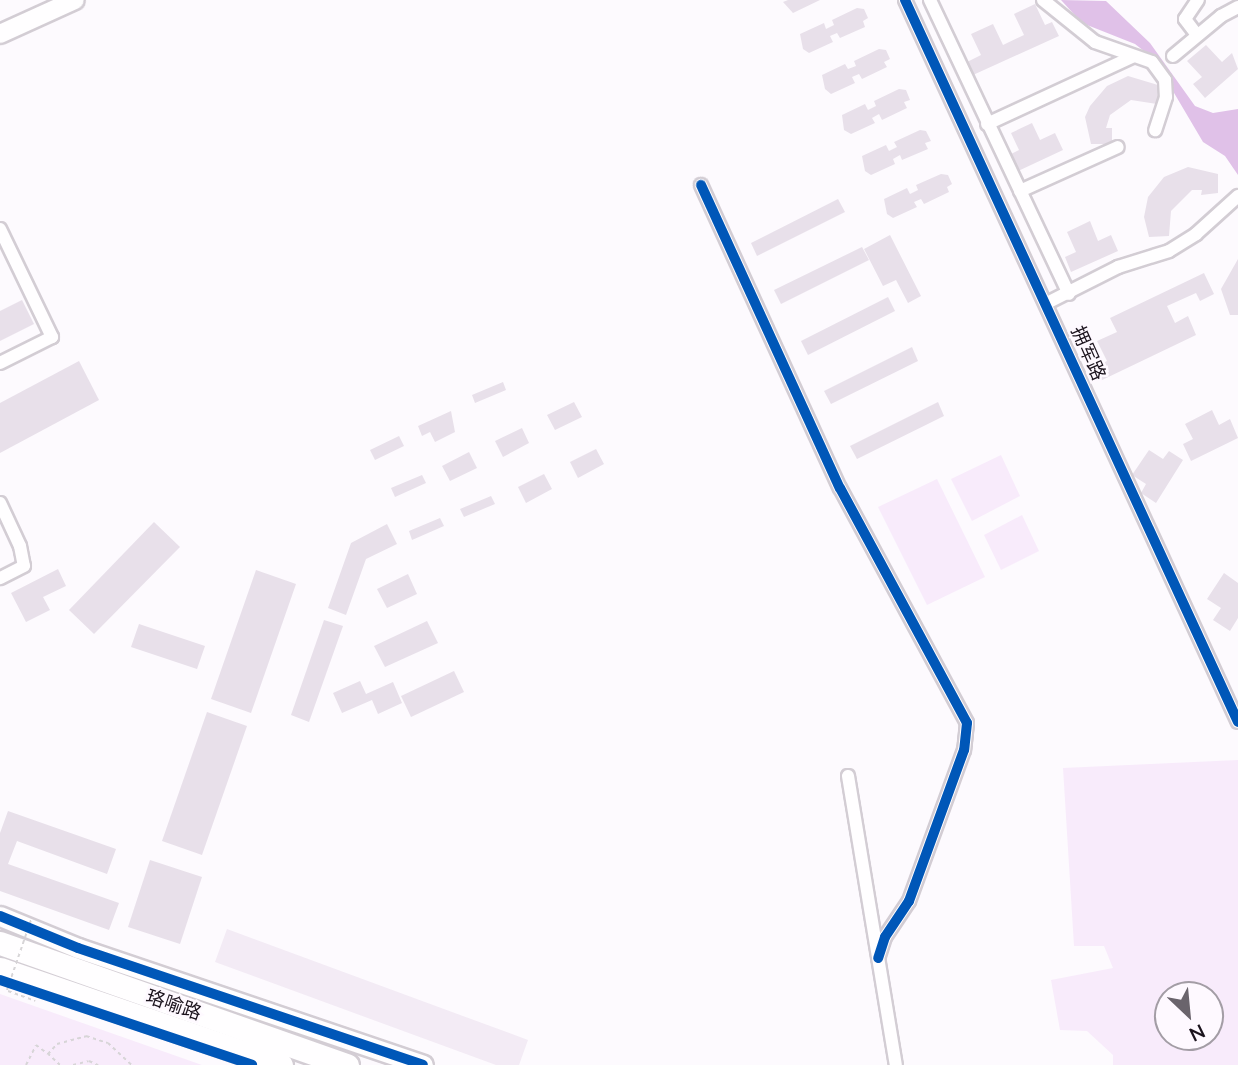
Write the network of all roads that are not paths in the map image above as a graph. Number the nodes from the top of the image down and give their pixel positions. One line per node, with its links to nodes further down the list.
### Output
1 (49, 0): 8 (main road)
2 (75, 0): 9 (main road)
3 (905, 0): 23 (street, 拥军路)
4 (930, 0): 13 (street)
5 (1044, 0): 12 (street)
6 (1198, 0): 10 (street)
7 (1238, 7): 10 (street)
8 (0, 22)
9 (0, 34)
10 (1197, 35): 11 (street)
11 (1173, 56)
12 (1132, 57): 13 (street); 14 (street)
13 (987, 124): 17 (street)
14 (1155, 130)
15 (1118, 147): 17 (street)
16 (701, 185): 31 (street)
17 (1020, 191): 22 (street)
18 (1238, 196): 22 (street)
19 (0, 229): 20 (street)
20 (12, 254): 21 (street); 24 (street)
21 (0, 260)
22 (1069, 294): 23 (street)
23 (1047, 303): 27 (street, 拥军路)
24 (0, 363)
25 (0, 503): 26 (street)
26 (0, 578)
27 (1238, 722)
28 (848, 776): 31 (street)
29 (0, 916): 36 (main road)
30 (0, 943): 35 (highway, 珞喻路)
31 (878, 958): 37 (street)
32 (2, 979): 33 (main road); 34 (highway, 珞喻路)
33 (252, 1065)
34 (281, 1065)
35 (347, 1065)
36 (423, 1065)
37 (896, 1065)

